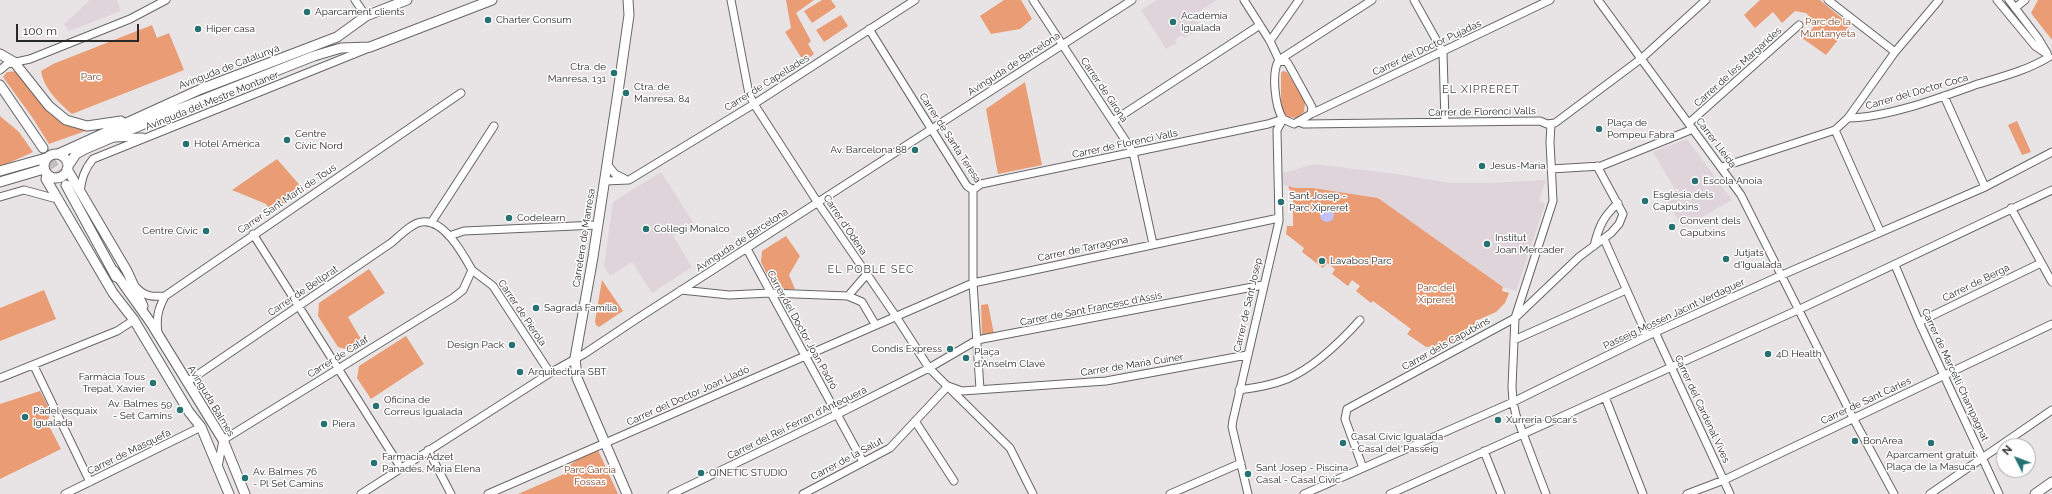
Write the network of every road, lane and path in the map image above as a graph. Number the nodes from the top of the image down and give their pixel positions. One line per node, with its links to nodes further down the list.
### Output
1 (166, 0): 36 (street)
2 (355, 0): 23 (street)
3 (407, 0): 23 (street, Avinguda de Catalunya)
4 (492, 0): 29 (street, Avinguda de Catalunya)
5 (628, 0): 63 (street, Carretera de Manresa)
6 (731, 0): 41 (street, Carrer d'Òdena)
7 (915, 0): 26 (street, Carrer de Capellades)
8 (1033, 0): 28 (street, Carrer de Girona)
9 (1132, 0): 28 (street, Avinguda de Barcelona)
10 (1244, 0): 24 (street)
11 (1298, 0): 27 (street)
12 (1372, 0): 35 (street)
13 (1414, 0): 30 (street)
14 (1550, 0): 30 (street, Carrer del Doctor Pujadas)
15 (1598, 0): 34 (street, Carrer Lleida)
16 (1706, 0): 34 (street)
17 (1828, 0): 31 (street)
18 (1940, 0): 31 (street)
19 (1997, 0): 33 (street)
20 (2009, 0): 22 (street)
21 (2025, 0): 22 (street)
22 (2015, 8): 33 (street)
23 (366, 16): 44 (street, Avinguda de Catalunya)
24 (1260, 25): 27 (street); 48 (street)
25 (1799, 25): 53 (street, Carrer de les Margarides)
26 (869, 29): 41 (street, Carrer de Capellades); 54 (street, Carrer de Santa Teresa)
27 (1270, 41): 35 (street)
28 (1061, 46): 48 (street, Carrer de Girona); 54 (street, Avinguda de Barcelona)
29 (370, 47): 56 (street, Avinguda del Mestre Montaner); 57 (street, Avinguda de Catalunya)
30 (1443, 52): 43 (street, Carrer del Doctor Pujadas); 50 (street)
31 (1895, 52): 42 (street)
32 (0, 54): 36 (street)
33 (2050, 57): 40 (street, Carrer del Doctor Coca)
34 (1642, 58): 51 (street); 53 (street, Carrer Lleida)
35 (1279, 60): 43 (street); 47 (street)
36 (14, 62): 37 (street); 44 (street)
37 (0, 70)
38 (0, 85): 58 (street)
39 (461, 93): 87 (street, Carrer Sant Martí de Tous)
40 (1944, 96): 46 (street, Carrer del Doctor Coca); 74 (street)
41 (754, 104): 71 (street, Carrer de Capellades); 80 (street, Carrer d'Òdena)
42 (1856, 106): 45 (street); 46 (street)
43 (1311, 114): 49 (street, Carrer del Doctor Pujadas)
44 (134, 118): 61 (street, Avinguda de Catalunya)
45 (1848, 118): 46 (street, Carrer del Doctor Coca); 55 (street)
46 (1866, 118)
47 (1283, 120): 49 (street, Carrer de Florenci Valls); 59 (street, Carrer de Florenci Valls); 83 (street, Carrer de Sant Josep)
48 (1113, 121): 59 (street, Carrer de Girona)
49 (1299, 122): 50 (street, Carrer de Florenci Valls)
50 (1445, 122): 51 (street, Carrer de Florenci Valls)
51 (1552, 124): 67 (street)
52 (494, 126): 84 (street)
53 (1691, 126): 64 (street); 65 (street, Carrer Lleida)
54 (932, 129): 75 (street, Carrer de Santa Teresa); 80 (street, Avinguda de Barcelona)
55 (1835, 130): 65 (street); 86 (street)
56 (147, 137): 57 (street); 77 (street, Avinguda del Mestre Montaner)
57 (112, 138): 66 (street, Avinguda de Catalunya)
58 (44, 148)
59 (1133, 152): 75 (street, Carrer de Florenci Valls); 90 (street, Carrer de Girona)
60 (2052, 152): 74 (street, Passeig Mossèn Jacint Verdaguer)
61 (58, 154): 62 (street); 66 (street)
62 (46, 158): 68 (street); 69 (street)
63 (607, 164): 70 (street, Carretera de Manresa); 71 (street)
64 (1597, 166): 67 (street); 81 (street, Carrer dels Caputxins)
65 (1722, 167): 98 (street, Carrer Lleida)
66 (68, 168): 69 (street); 77 (street, Avinguda Balmes)
67 (1552, 169): 111 (street)
68 (0, 171)
69 (45, 172): 72 (street); 79 (street)
70 (604, 180): 71 (street); 85 (street, Carretera de Manresa)
71 (629, 180)
72 (0, 182)
73 (66, 185): 96 (street)
74 (1985, 187): 86 (street, Passeig Mossèn Jacint Verdaguer)
75 (973, 190): 100 (street, Carrer de Santa Teresa)
76 (2052, 190): 82 (street)
77 (80, 192): 101 (street, Avinguda Balmes)
78 (0, 197): 79 (street)
79 (58, 199): 112 (street)
80 (818, 203): 92 (street, Avinguda de Barcelona); 97 (street, Carrer d'Òdena)
81 (1618, 203): 89 (street, Carrer dels Caputxins); 91 (street)
82 (2011, 208): 93 (street); 94 (street)
83 (1279, 218): 90 (street, Carrer de Tarragona); 102 (street, Carrer de Sant Josep)
84 (431, 223): 88 (street); 108 (street, Carrer de Bellprat)
85 (597, 225): 88 (street); 126 (street, Carretera de Manresa)
86 (1880, 231): 98 (street, Passeig Mossèn Jacint Verdaguer)
87 (253, 234): 106 (street, Carrer Sant Martí de Tous); 108 (street)
88 (449, 236): 95 (street)
89 (1604, 239): 91 (street, Carrer dels Caputxins); 104 (street)
90 (1154, 244): 100 (street, Carrer de Tarragona)
91 (1594, 246): 111 (street, Carrer dels Caputxins)
92 (747, 248): 103 (street, Avinguda de Barcelona); 105 (street, Carrer del Doctor Joan Padró)
93 (2041, 262): 99 (street); 114 (street, Carrer de Berga)
94 (1895, 265): 109 (street); 114 (street, Carrer de Marcel·lí Champagnat)
95 (472, 270): 130 (street, Carrer de Calaf); 131 (street, Carrer de Pierola)
96 (114, 271): 115 (street, Avinguda Balmes); 119 (street)
97 (867, 274): 107 (street); 110 (street, Carrer d'Òdena)
98 (1782, 275): 109 (street, Carrer Lleida); 118 (street, Passeig Mossèn Jacint Verdaguer)
99 (2052, 282)
100 (973, 283): 110 (street, Carrer de Tarragona); 122 (street, Carrer de Santa Teresa)
101 (134, 284): 106 (street); 115 (street, Avinguda Balmes)
102 (1263, 285): 122 (street, Carrer de Sant Francesc d'Assís); 124 (street, Carrer de Sant Josep)
103 (681, 290): 105 (street); 126 (street, Avinguda de Barcelona)
104 (1626, 290): 121 (street); 123 (street)
105 (770, 294): 107 (street); 125 (street, Carrer del Doctor Joan Padró)
106 (165, 296): 120 (street)
107 (848, 296): 116 (street)
108 (299, 306): 130 (street); 134 (street, Carrer de Bellprat)
109 (1800, 309): 128 (street); 142 (street, Carrer Lleida)
110 (896, 315): 116 (street, Carrer del Doctor Joan Lladó); 129 (street, Carrer d'Òdena)
111 (1515, 318): 123 (street); 155 (street, Carrer dels Caputxins)
112 (134, 320): 119 (street); 127 (street)
113 (1360, 320): 137 (street)
114 (1919, 322): 132 (street, Carrer de Marcel·lí Champagnat)
115 (151, 323): 120 (street, Avinguda Balmes)
116 (875, 324): 125 (street, Carrer del Doctor Joan Lladó)
117 (2052, 324): 132 (street, Carrer de Sant Carles)
118 (1655, 332): 121 (street, Passeig Mossèn Jacint Verdaguer); 128 (street, Carrer del Cardenal Vives)
119 (143, 335): 144 (street)
120 (158, 335): 134 (street, Avinguda Balmes)
121 (1648, 336): 139 (street, Passeig Mossèn Jacint Verdaguer)
122 (977, 340): 129 (street, Carrer de Sant Francesc d'Assís); 136 (street, Carrer de Santa Teresa)
123 (1514, 340): 139 (street)
124 (1247, 355): 136 (street, Carrer de Marià Cuiner); 137 (street, Carrer de Sant Josep)
125 (805, 356): 141 (street, Carrer del Doctor Joan Padró); 147 (street, Carrer del Doctor Joan Lladó)
126 (575, 358): 131 (street, Avinguda de Barcelona); 147 (street, Carretera de Manresa)
127 (34, 366): 133 (street); 158 (street)
128 (1671, 366): 138 (street); 156 (street, Carrer del Cardenal Vives)
129 (929, 368): 135 (street, Carrer d'Òdena); 141 (street, Carrer del Rei Ferran d'Antequera)
130 (338, 369): 146 (street, Carrer de Calaf); 154 (street)
131 (550, 373): 148 (street, Avinguda de Barcelona)
132 (1945, 376): 142 (street, Carrer de Sant Carles); 150 (street, Carrer de Marcel·lí Champagnat)
133 (0, 378)
134 (187, 382): 146 (street, Avinguda Balmes)
135 (948, 386): 136 (street, Carrer de Marià Cuiner); 143 (street, Carrer de la Salut); 160 (street, Carrer d'Òdena)
136 (980, 389)
137 (1239, 390): 152 (street, Carrer de Sant Josep)
138 (1604, 397): 145 (street); 176 (street)
139 (1513, 402): 145 (street); 155 (street, Passeig Mossèn Jacint Verdaguer)
140 (2052, 410): 150 (street)
141 (836, 415): 151 (street, Carrer del Doctor Joan Padró); 168 (street, Carrer del Rei Ferran d'Antequera)
142 (1853, 418): 156 (street, Carrer de Sant Carles); 179 (street, Carrer Lleida)
143 (915, 421): 151 (street, Carrer de la Salut); 157 (street)
144 (201, 427): 153 (street); 158 (street, Carrer de Masquefa)
145 (1525, 433): 149 (street); 175 (street)
146 (223, 440): 153 (street); 163 (street, Avinguda Balmes)
147 (605, 444): 166 (street, Carrer del Doctor Joan Lladó); 167 (street, Carretera de Manresa)
148 (428, 450): 154 (street, Avinguda de Barcelona); 165 (street)
149 (1484, 451): 173 (street); 174 (street)
150 (1982, 457): 180 (street); 181 (street, Carrer de Marcel·lí Champagnat)
151 (864, 462): 169 (street, Carrer de la Salut)
152 (1241, 463): 170 (street); 171 (street, Carrer de Sant Josep)
153 (218, 467): 162 (street)
154 (401, 468): 164 (street, Avinguda de Barcelona)
155 (1363, 468): 172 (street, Passeig Mossèn Jacint Verdaguer)
156 (1724, 480): 177 (street, Carrer de Sant Carles); 178 (street, Carrer del Cardenal Vives)
157 (954, 481)
158 (90, 482): 161 (street, Carrer de Masquefa)
159 (2052, 482): 182 (street)
160 (1031, 493)
161 (65, 494)
162 (229, 494)
163 (244, 494)
164 (361, 494)
165 (451, 494)
166 (488, 494)
167 (626, 494)
168 (672, 494)
169 (803, 494)
170 (1170, 494)
171 (1248, 494)
172 (1304, 494)
173 (1390, 494)
174 (1501, 494)
175 (1546, 494)
176 (1644, 494)
177 (1687, 494)
178 (1730, 494)
179 (1894, 494)
180 (1930, 494)
181 (1998, 494)
182 (2035, 494)

